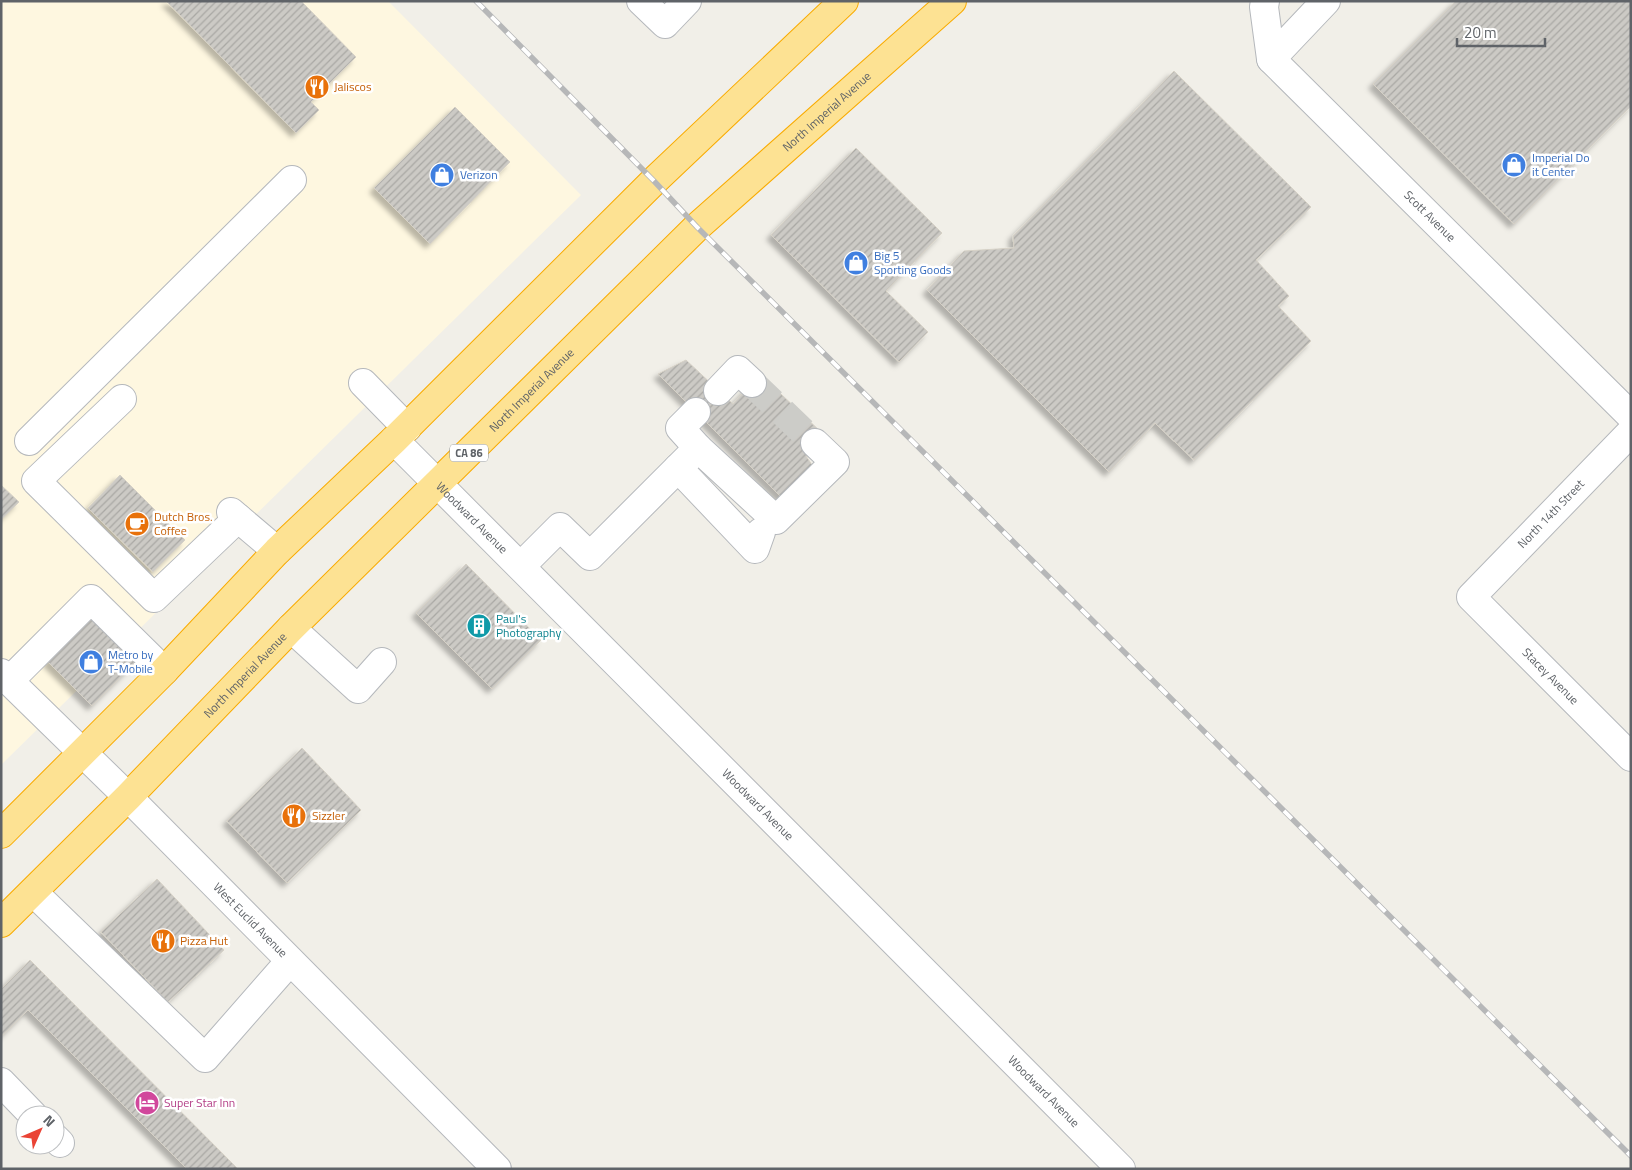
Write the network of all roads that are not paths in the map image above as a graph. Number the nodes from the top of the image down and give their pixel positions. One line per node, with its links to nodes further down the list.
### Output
1 (641, 1): 2 (street)
2 (687, 1)
3 (844, 1): 16 (highway)
4 (952, 1): 20 (highway, North Imperial Avenue / CA 86)
5 (1265, 1): 7 (street)
6 (1326, 1): 7 (street)
7 (1271, 59): 13 (street, Scott Avenue)
8 (292, 180): 17 (street)
9 (363, 382): 16 (street, Woodward Avenue)
10 (752, 383): 11 (street)
11 (718, 391)
12 (122, 399): 22 (street)
13 (1631, 416)
14 (688, 420): 19 (street)
15 (1631, 432): 24 (street, North 14th Street)
16 (401, 434): 20 (street, Woodward Avenue); 22 (highway)
17 (29, 441)
18 (815, 444): 21 (street)
19 (688, 459): 21 (street); 21 (street); 23 (street)
20 (438, 484): 23 (street, Woodward Avenue); 25 (highway, North Imperial Avenue / CA 86)
21 (768, 526)
22 (277, 551): 27 (highway)
23 (521, 566): 39 (street, Woodward Avenue)
24 (1471, 597): 30 (street, Stacey Avenue)
25 (291, 628): 26 (street); 31 (highway, North Imperial Avenue / CA 86)
26 (382, 662)
27 (164, 671): 28 (street); 29 (highway)
28 (5, 677): 29 (street, West Euclid Avenue)
29 (81, 752): 31 (street, West Euclid Avenue); 32 (highway)
30 (1631, 757)
31 (128, 797): 33 (highway, North Imperial Avenue / CA 86); 35 (street, West Euclid Avenue)
32 (1, 834)
33 (33, 892): 34 (highway, North Imperial Avenue / CA 86); 35 (street)
34 (1, 923)
35 (290, 961): 38 (street, West Euclid Avenue)
36 (1, 1082): 37 (street)
37 (23, 1105)
38 (497, 1169)
39 (1121, 1169)

